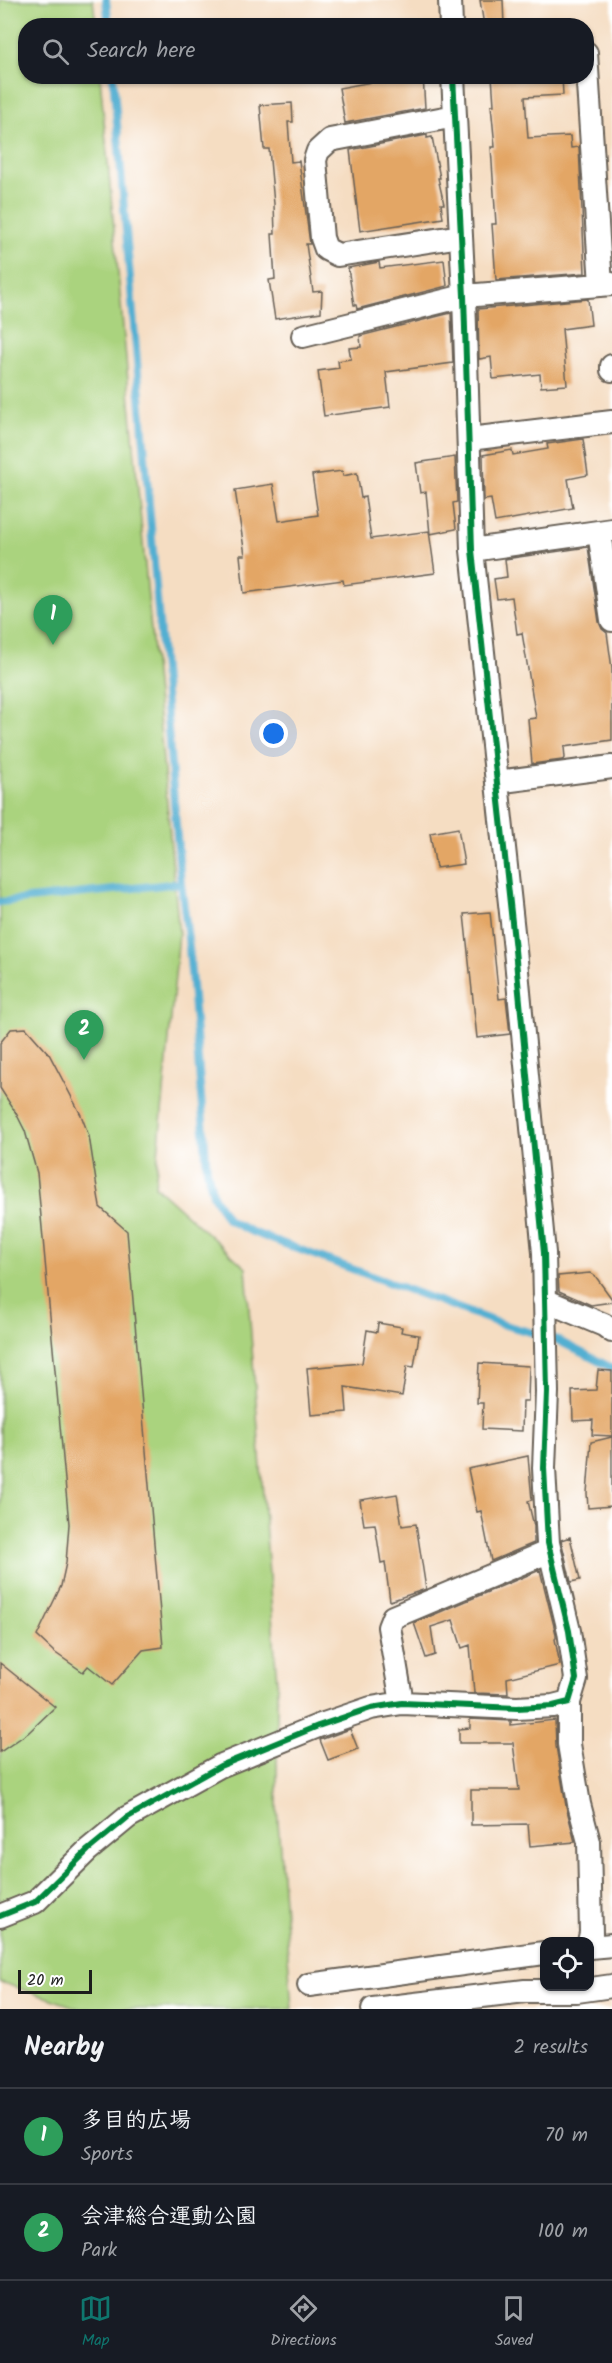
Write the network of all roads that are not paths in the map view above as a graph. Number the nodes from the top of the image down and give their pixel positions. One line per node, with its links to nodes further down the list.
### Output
1 (450, 0): 2 (street)
2 (451, 18)
3 (453, 84): 5 (street)
4 (589, 84): 7 (street)
5 (455, 116): 6 (street); 6 (street)
6 (461, 236): 8 (street)
7 (606, 284): 8 (street)
8 (464, 296): 9 (street); 13 (street)
9 (303, 336)
10 (612, 366): 11 (street)
11 (612, 370)
12 (612, 422): 13 (street)
13 (468, 439): 15 (street)
14 (606, 531): 15 (street); 16 (street)
15 (472, 550): 18 (street)
16 (612, 620)
17 (612, 767): 18 (street)
18 (497, 782): 19 (street)
19 (544, 1300): 20 (street); 21 (street)
20 (612, 1331)
21 (550, 1551): 22 (street); 23 (street)
22 (569, 1702): 23 (street); 25 (street)
23 (402, 1703): 24 (street)
24 (0, 1916)
25 (590, 1937)
26 (612, 1945): 27 (street)
27 (594, 1947)
28 (540, 1954): 29 (street)
29 (309, 1985)
30 (612, 1986): 31 (street)
31 (576, 1996): 32 (street)
32 (372, 2009)

